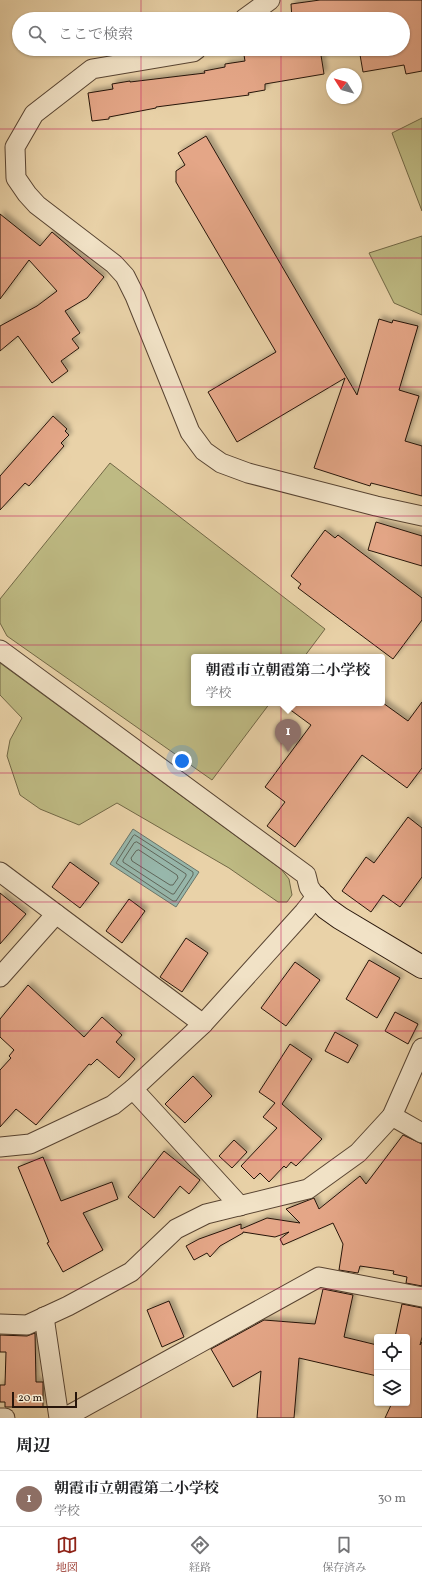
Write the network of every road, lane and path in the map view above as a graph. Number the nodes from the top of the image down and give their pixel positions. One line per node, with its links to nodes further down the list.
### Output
1 (270, 0): 2 (street)
2 (254, 12)
3 (169, 56): 4 (street)
4 (422, 516)
5 (0, 650): 7 (street)
6 (0, 872): 8 (street)
7 (316, 897): 9 (street); 11 (street)
8 (56, 914): 10 (street); 11 (street)
9 (422, 967)
10 (0, 977)
11 (203, 1024): 13 (street)
12 (422, 1048): 14 (street)
13 (133, 1089): 16 (street); 17 (street)
14 (392, 1116): 15 (street); 17 (street)
15 (422, 1133)
16 (0, 1147)
17 (240, 1206): 19 (street)
18 (422, 1297): 24 (street)
19 (44, 1317): 20 (street); 23 (street)
20 (0, 1324)
21 (0, 1418): 22 (street)
22 (5, 1418)
23 (60, 1418)
24 (64, 1418)

